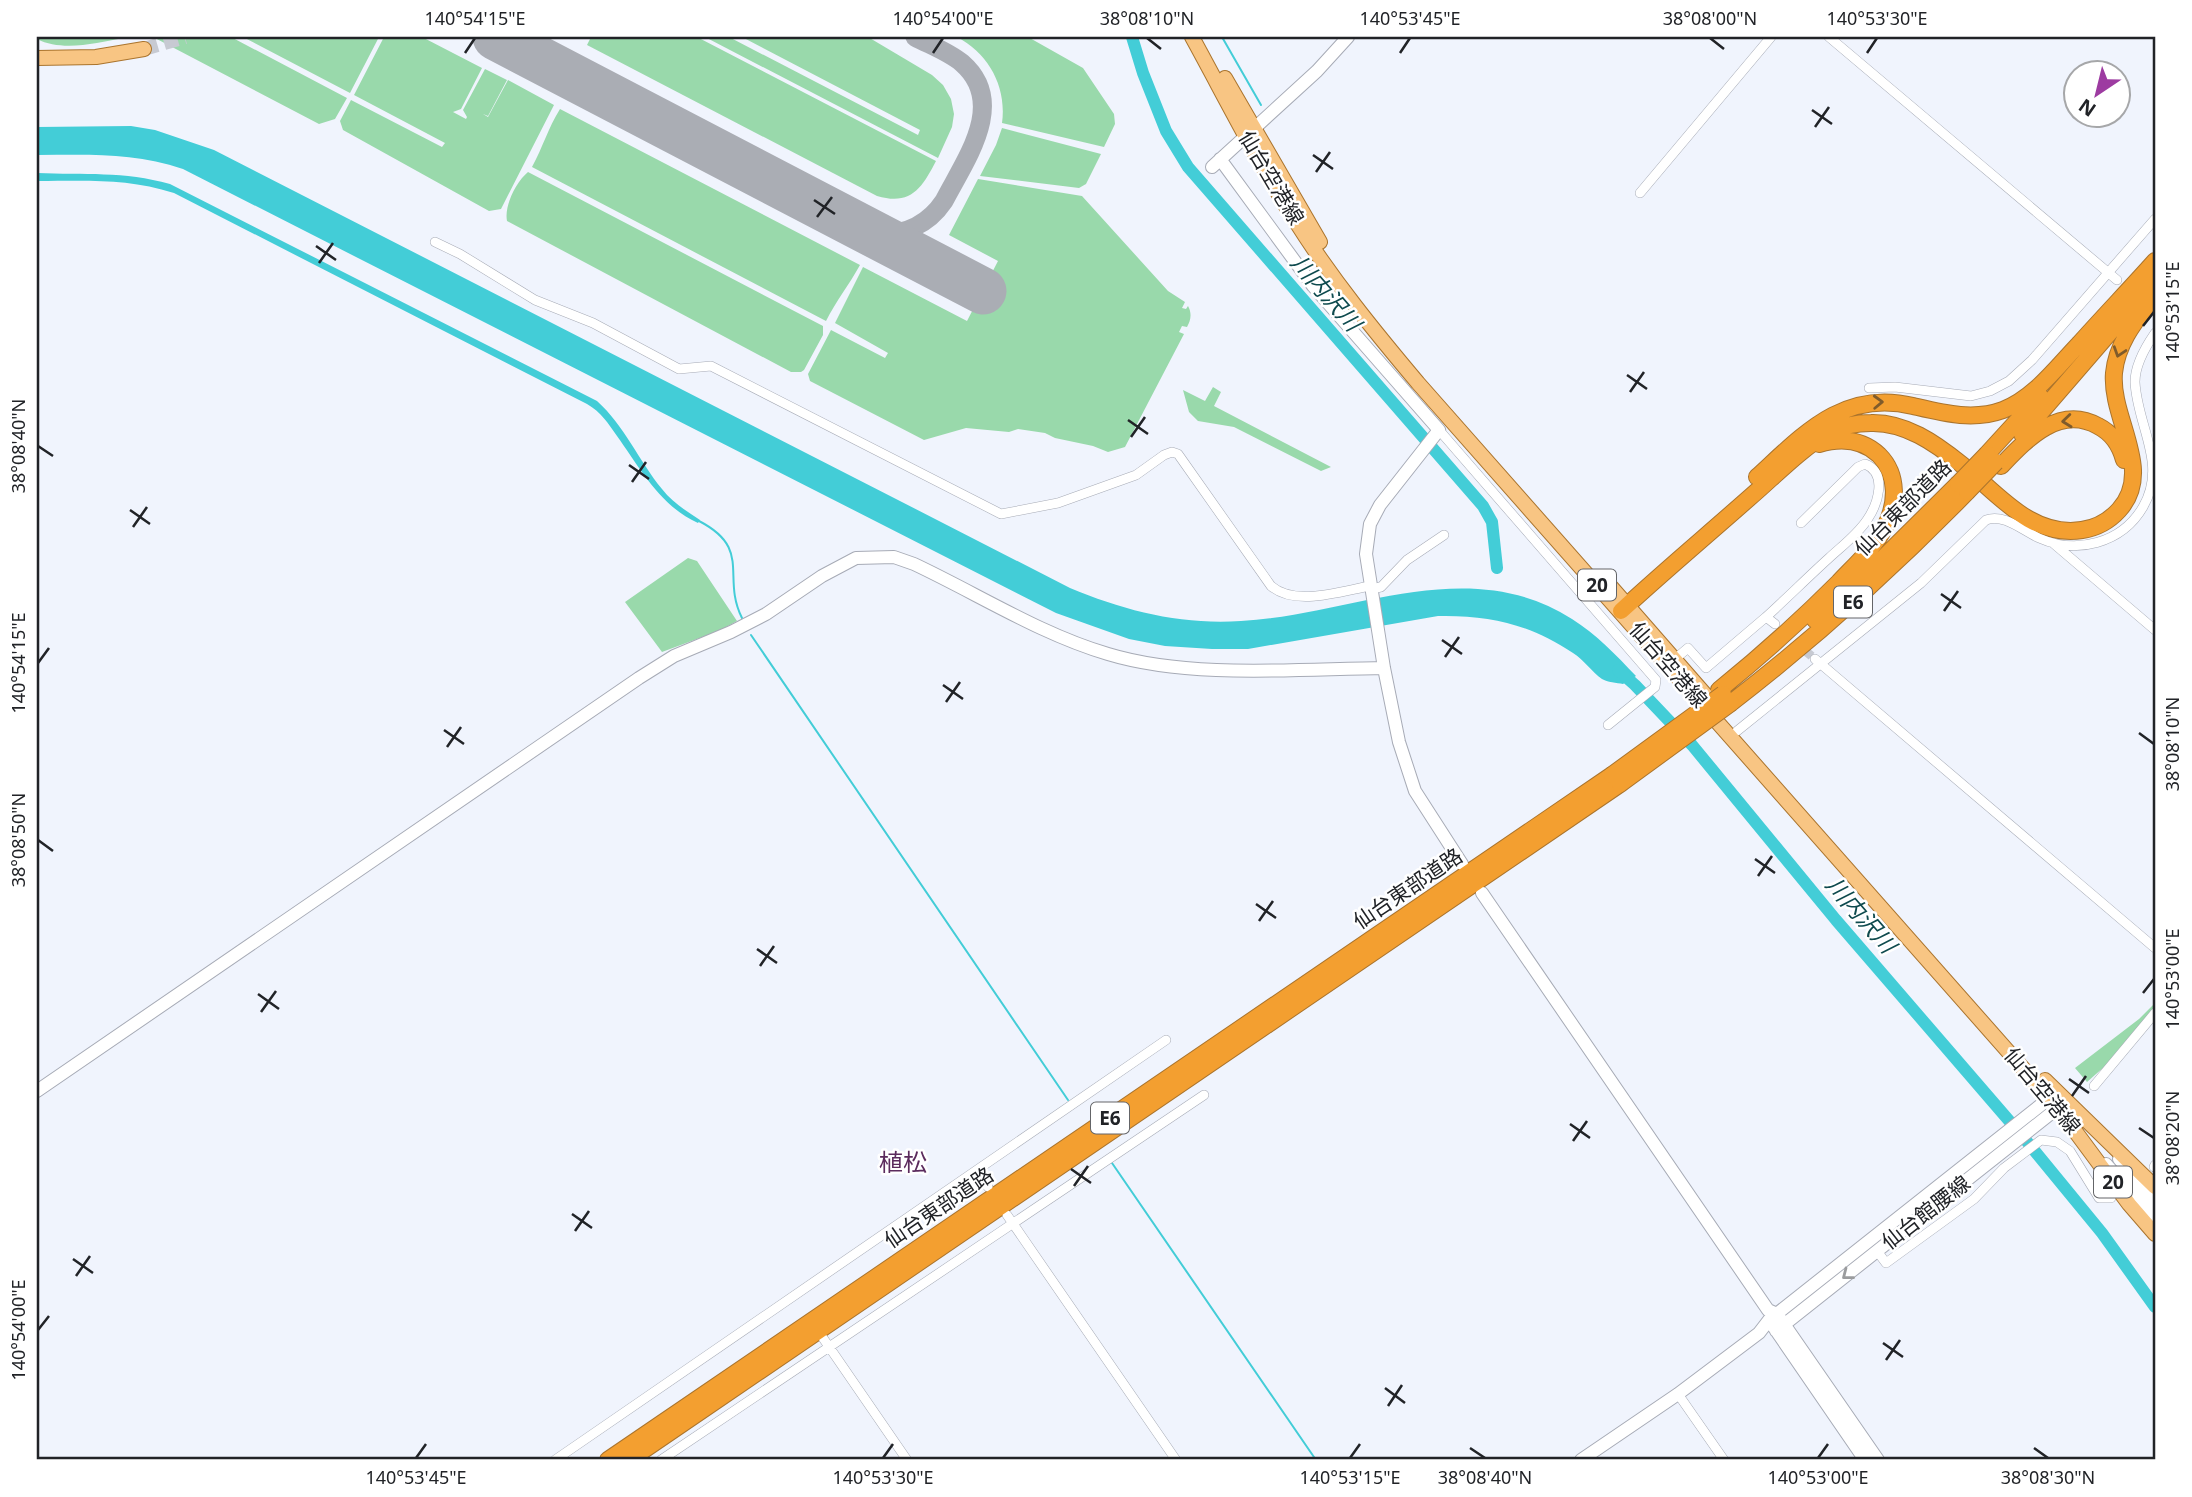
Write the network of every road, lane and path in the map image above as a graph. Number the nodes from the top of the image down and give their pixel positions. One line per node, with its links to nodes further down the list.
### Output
1 (1192, 37): 8 (main road, 仙台空港線 / 20)
2 (1202, 37): 8 (main road, 仙台空港線 / 20)
3 (1348, 37): 8 (street)
4 (1771, 37): 9 (street)
5 (1829, 37): 13 (street)
6 (144, 49): 7 (main road)
7 (37, 58)
8 (1249, 132): 20 (street); 28 (main road, 仙台空港線 / 20)
9 (1640, 193)
10 (2155, 219): 13 (street)
11 (435, 242): 27 (street)
12 (2155, 261): 19 (highway, one-way to 12); 22 (highway, 仙台東部道路 / E6)
13 (2108, 273): 14 (street); 18 (street)
14 (2118, 280)
15 (2155, 280): 22 (highway, 仙台東部道路 / E6)
16 (2154, 306): 21 (highway, one-way to 21)
17 (2155, 333): 26 (street)
18 (1869, 388)
19 (1816, 428): 22 (highway, one-way to 22); 28 (highway)
20 (1437, 432): 27 (street); 36 (street)
21 (1810, 447): 28 (highway); 35 (highway)
22 (1995, 460): 23 (highway, 仙台東部道路 / E6, bridge)
23 (1966, 491): 35 (highway, 仙台東部道路 / E6); 35 (highway, 仙台東部道路 / E6)
24 (1801, 523): 29 (street)
25 (1444, 535): 27 (street)
26 (2053, 543): 31 (street); 33 (street)
27 (1371, 589): 34 (street)
28 (1621, 604): 32 (main road, 仙台空港線 / 20); 47 (main road, 仙台空港線 / 20)
29 (1766, 617): 30 (street); 32 (street)
30 (1774, 624)
31 (2155, 630)
32 (1675, 659): 35 (main road, 仙台空港線 / 20)
33 (1819, 662): 37 (street); 41 (street)
34 (1384, 668): 39 (street); 45 (street)
35 (1723, 699): 37 (main road, 仙台空港線 / 20); 38 (highway, 仙台東部道路 / E6, bridge); 38 (highway, 仙台東部道路 / E6, bridge)
36 (1608, 725)
37 (1737, 731): 47 (main road, 仙台空港線 / 20)
38 (1616, 779): 65 (highway, 仙台東部道路 / E6); 66 (highway, 仙台東部道路 / E6)
39 (1462, 864)
40 (1482, 893): 61 (street)
41 (2155, 948)
42 (2155, 1013): 44 (street)
43 (1166, 1040): 52 (street)
44 (2094, 1086)
45 (37, 1091)
46 (1204, 1095): 57 (street)
47 (2058, 1100): 48 (main road, 仙台空港線 / 20); 49 (main road, 仙台空港線 / 20); 50 (street, 仙台館腰線)
48 (2086, 1118): 54 (main road, 仙台空港線 / 20); 56 (street)
49 (2074, 1128): 58 (street); 59 (main road, 仙台空港線 / 20)
50 (2030, 1131): 51 (street, 仙台館腰線); 55 (street)
51 (1997, 1157): 60 (street, 仙台館腰線); 60 (street); 61 (street, 仙台館腰線)
52 (977, 1170): 53 (street); 64 (street)
53 (988, 1187)
54 (2155, 1187)
55 (2112, 1198)
56 (2155, 1203)
57 (1010, 1219): 62 (street); 69 (street)
58 (2155, 1219)
59 (2155, 1234)
60 (1877, 1251): 61 (street, 仙台館腰線, one-way to 61)
61 (1775, 1320): 63 (street); 72 (street); 73 (street)
62 (826, 1342): 67 (street); 68 (street)
63 (1678, 1394): 70 (street); 71 (street)
64 (555, 1460)
65 (608, 1460)
66 (629, 1460)
67 (661, 1460)
68 (907, 1460)
69 (1176, 1460)
70 (1581, 1460)
71 (1724, 1460)
72 (1865, 1460)
73 (1878, 1460)

